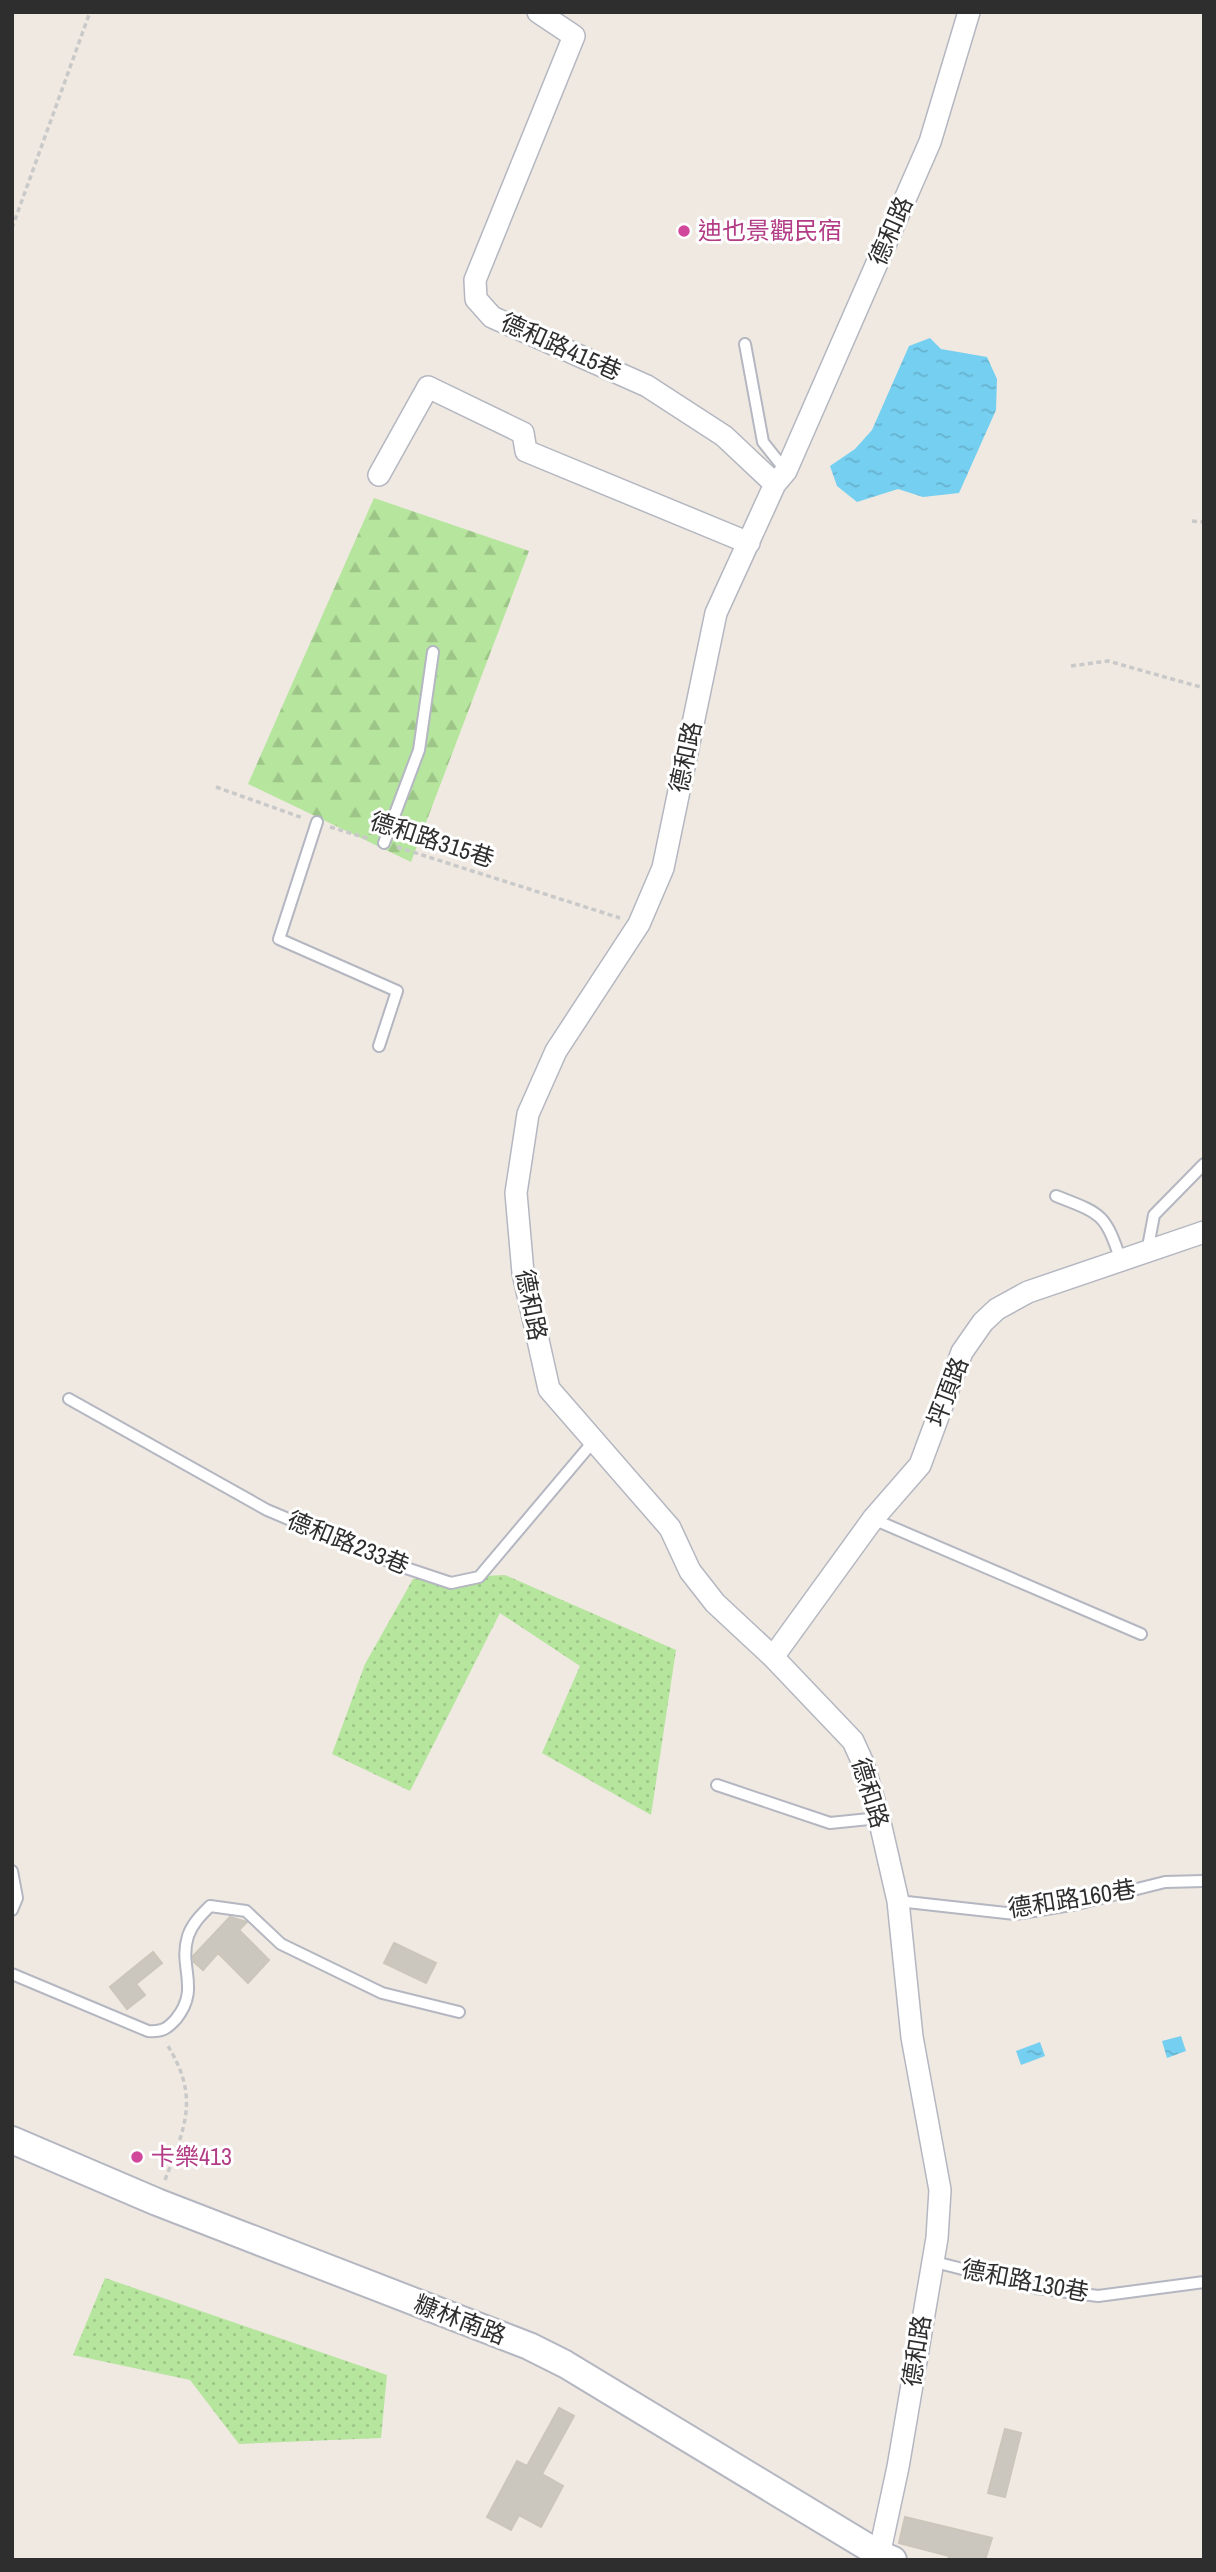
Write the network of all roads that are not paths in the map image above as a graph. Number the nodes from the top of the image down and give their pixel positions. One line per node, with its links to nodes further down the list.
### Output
1 (538, 12): 5 (street, 德和路415巷)
2 (969, 12): 5 (street, 德和路)
3 (745, 344): 5 (lane)
4 (379, 475): 6 (street)
5 (780, 477): 6 (street, 德和路)
6 (749, 542): 17 (street, 德和路)
7 (433, 652): 9 (lane)
8 (317, 822): 10 (lane)
9 (384, 843)
10 (379, 1046)
11 (1204, 1164): 14 (lane)
12 (1056, 1196): 15 (lane)
13 (1204, 1232): 14 (street, 坪頂路)
14 (1147, 1252): 15 (street, 坪頂路)
15 (1121, 1261): 18 (street, 坪頂路)
16 (69, 1399): 17 (lane, 德和路233巷)
17 (592, 1443): 20 (street, 德和路)
18 (873, 1519): 19 (lane); 20 (street, 坪頂路)
19 (1141, 1633)
20 (774, 1657): 22 (street, 德和路)
21 (716, 1785): 22 (lane)
22 (879, 1818): 25 (street, 德和路)
23 (12, 1871): 26 (lane)
24 (1204, 1881): 25 (lane, 德和路160巷)
25 (898, 1900): 30 (street, 德和路)
26 (12, 1910)
27 (12, 1974): 28 (lane)
28 (459, 2012)
29 (12, 2140): 32 (street, 糠林南路)
30 (930, 2261): 31 (lane, 德和路130巷); 32 (street, 德和路)
31 (1204, 2282)
32 (884, 2558)

